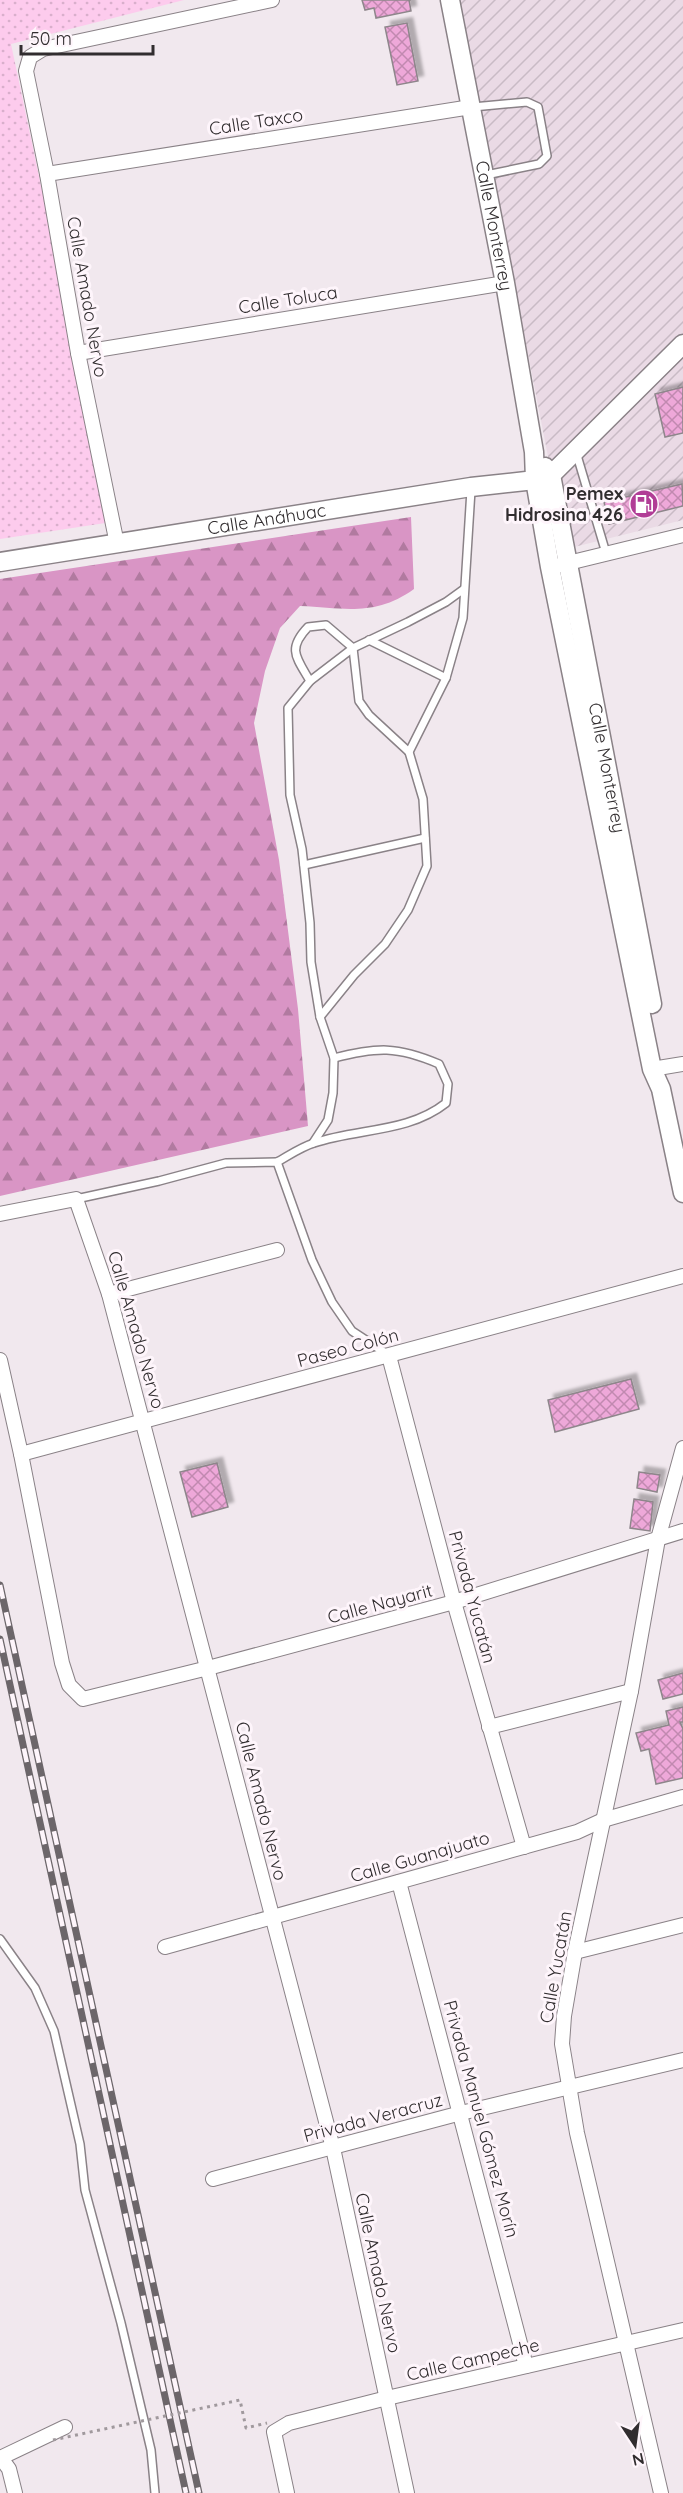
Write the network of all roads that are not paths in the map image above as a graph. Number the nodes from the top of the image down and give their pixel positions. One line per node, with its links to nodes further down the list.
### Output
1 (272, 0): 4 (street, Calle Amado Nervo)
2 (450, 0): 3 (street, Calle Monterrey)
3 (471, 107): 4 (street, Calle Taxco); 5 (street, Calle Monterrey); 5 (lane)
4 (47, 174): 8 (street, Calle Amado Nervo)
5 (484, 175): 6 (street, Calle Monterrey)
6 (505, 283): 8 (street, Calle Toluca); 10 (street, Calle Monterrey)
7 (683, 344): 9 (street)
8 (78, 353): 13 (street, Calle Amado Nervo)
9 (575, 451): 10 (street); 14 (lane)
10 (543, 477): 11 (street, Calle Anáhuac); 16 (street, Calle Monterrey)
11 (471, 487): 13 (street, Calle Anáhuac); 17 (lane)
12 (683, 535): 14 (street)
13 (117, 544): 15 (street, Calle Anáhuac)
14 (606, 553): 16 (street)
15 (0, 562)
16 (559, 565): 28 (street, Calle Monterrey)
17 (464, 589): 18 (lane); 20 (lane)
18 (369, 640): 19 (lane); 20 (lane)
19 (353, 648): 21 (lane); 21 (lane); 22 (lane)
20 (446, 678): 22 (lane)
21 (310, 681): 24 (lane)
22 (409, 752): 23 (lane)
23 (425, 838): 24 (lane); 25 (lane)
24 (304, 865): 25 (lane)
25 (320, 1017): 26 (lane)
26 (334, 1058): 29 (lane); 29 (lane)
27 (683, 1064): 28 (street)
28 (658, 1069): 31 (street, Calle Monterrey)
29 (313, 1143): 30 (lane)
30 (277, 1162): 32 (lane); 37 (lane)
31 (683, 1193)
32 (76, 1198): 33 (street); 36 (street, Calle Amado Nervo)
33 (0, 1214)
34 (277, 1250): 36 (street)
35 (683, 1276): 37 (street, Paseo Colón)
36 (109, 1294): 39 (street, Calle Amado Nervo)
37 (389, 1356): 39 (street, Paseo Colón); 44 (street, Privada Yucatán)
38 (0, 1360): 41 (street)
39 (144, 1422): 41 (street, Paseo Colón); 45 (street, Calle Amado Nervo)
40 (683, 1448): 43 (street, Calle Yucatán)
41 (21, 1454): 45 (street, Calle Nayarit)
42 (683, 1532): 43 (street, Calle Nayarit)
43 (658, 1539): 44 (street, Calle Nayarit); 46 (street, Calle Yucatán)
44 (454, 1602): 45 (street, Calle Nayarit); 47 (street, Privada Yucatán)
45 (208, 1668): 52 (street, Calle Amado Nervo)
46 (631, 1690): 47 (street); 49 (street, Calle Yucatán)
47 (489, 1727): 50 (street, Privada Yucatán)
48 (683, 1797): 49 (street, Calle Guanajuato)
49 (603, 1820): 50 (street, Calle Guanajuato); 56 (street, Calle Yucatán)
50 (524, 1847): 51 (street, Calle Guanajuato)
51 (399, 1882): 52 (street, Calle Guanajuato); 59 (street, Privada Manuel Gómez Morín)
52 (272, 1917): 55 (street, Calle Guanajuato); 60 (street, Calle Amado Nervo)
53 (683, 1924): 56 (street)
54 (0, 1939): 69 (lane)
55 (165, 1947)
56 (575, 1952): 58 (street, Calle Yucatán)
57 (683, 2060): 58 (street, Privada Veracruz)
58 (568, 2087): 59 (street, Privada Veracruz); 63 (street, Calle Yucatán)
59 (461, 2113): 60 (street, Privada Veracruz); 64 (street, Privada Manuel Gómez Morín)
60 (333, 2148): 61 (street, Privada Veracruz); 65 (street, Calle Amado Nervo)
61 (213, 2180)
62 (683, 2330): 63 (street, Calle Campeche)
63 (625, 2343): 64 (street, Calle Campeche); 72 (street, Calle Yucatán)
64 (526, 2366): 65 (street, Calle Campeche)
65 (387, 2398): 70 (street, Calle Campeche); 71 (street, Calle Amado Nervo)
66 (65, 2427): 67 (street)
67 (0, 2458): 68 (street)
68 (15, 2493)
69 (155, 2493)
70 (287, 2493)
71 (406, 2493)
72 (661, 2493)

